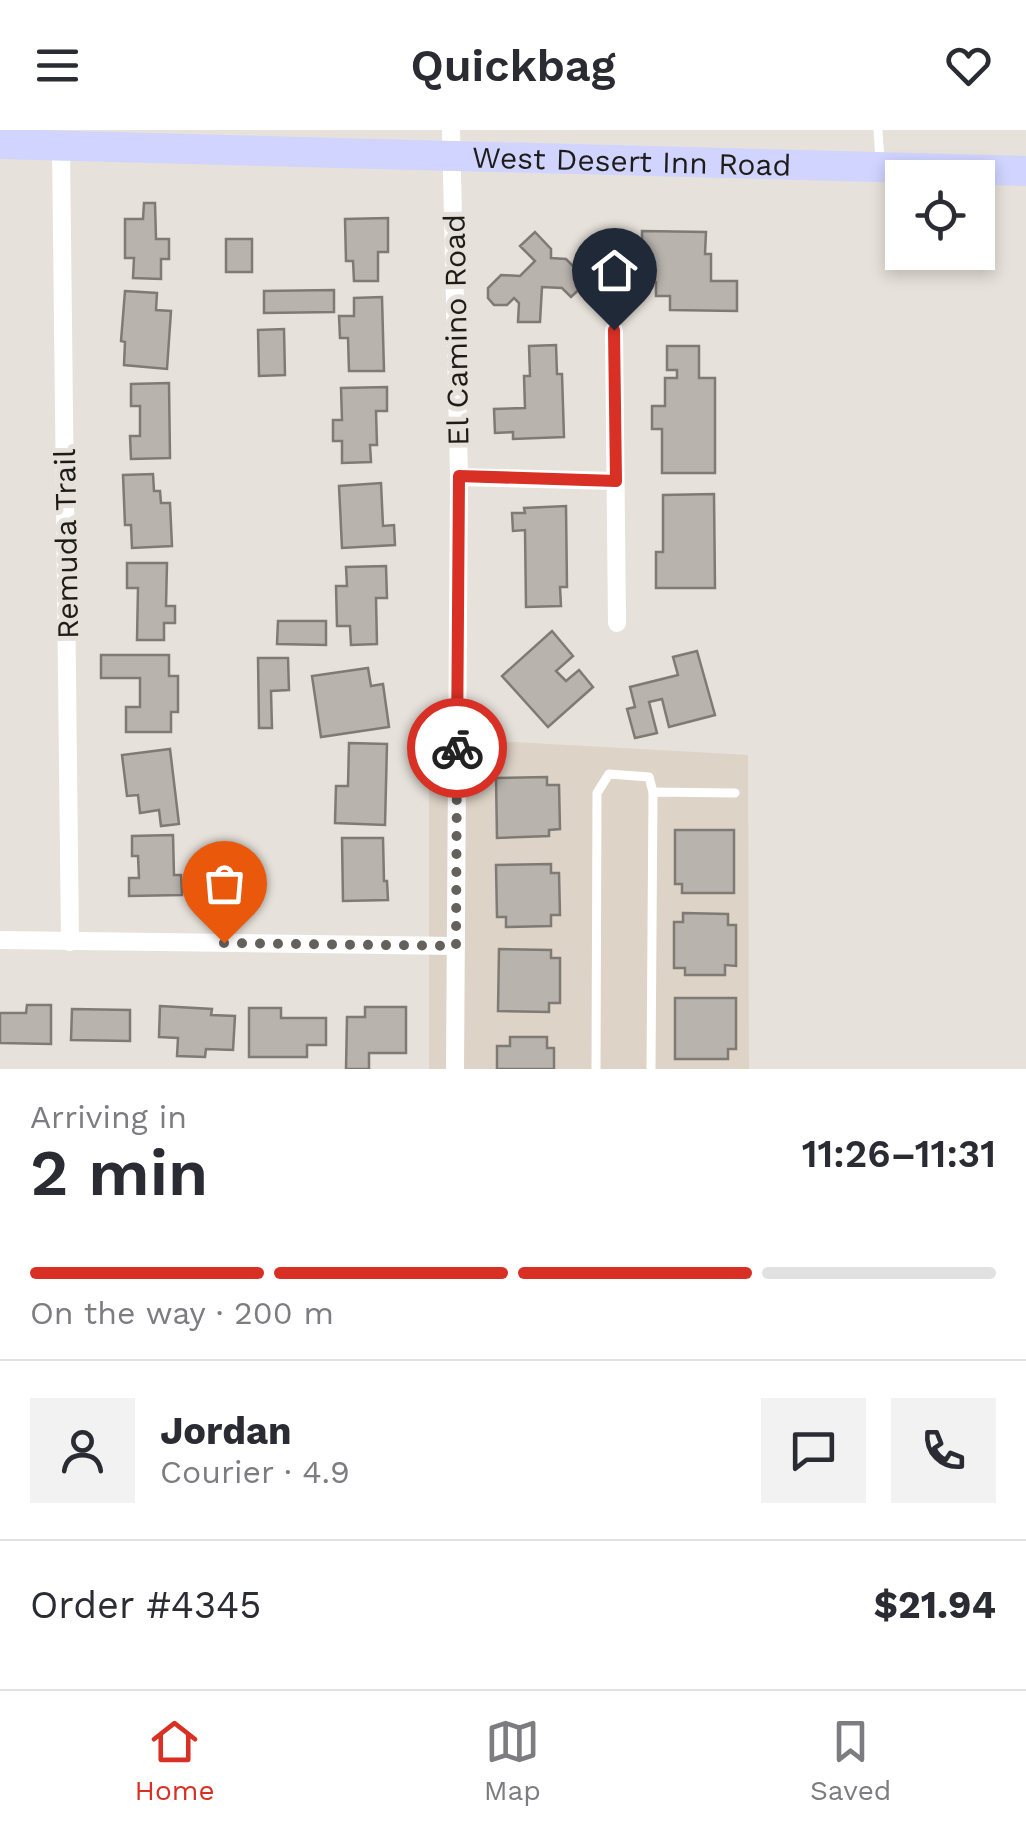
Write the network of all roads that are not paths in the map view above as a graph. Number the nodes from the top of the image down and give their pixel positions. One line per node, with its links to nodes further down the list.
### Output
1 (878, 130): 5 (lane)
2 (451, 143): 4 (main road, West Desert Inn Road); 5 (main road, West Desert Inn Road); 8 (street, El Camino Road)
3 (0, 144): 4 (main road, West Desert Inn Road)
4 (61, 146): 14 (street, Remuda Trail)
5 (880, 168): 6 (main road, West Desert Inn Road)
6 (1026, 171)
7 (614, 330): 9 (street)
8 (459, 476): 9 (street); 15 (street, El Camino Road)
9 (616, 481): 10 (street)
10 (616, 623)
11 (654, 792): 12 (lane); 17 (lane); 18 (lane)
12 (735, 793)
13 (0, 940): 14 (street)
14 (70, 942): 15 (street)
15 (456, 946): 16 (street, El Camino Road)
16 (455, 1069)
17 (596, 1069)
18 (651, 1069)

